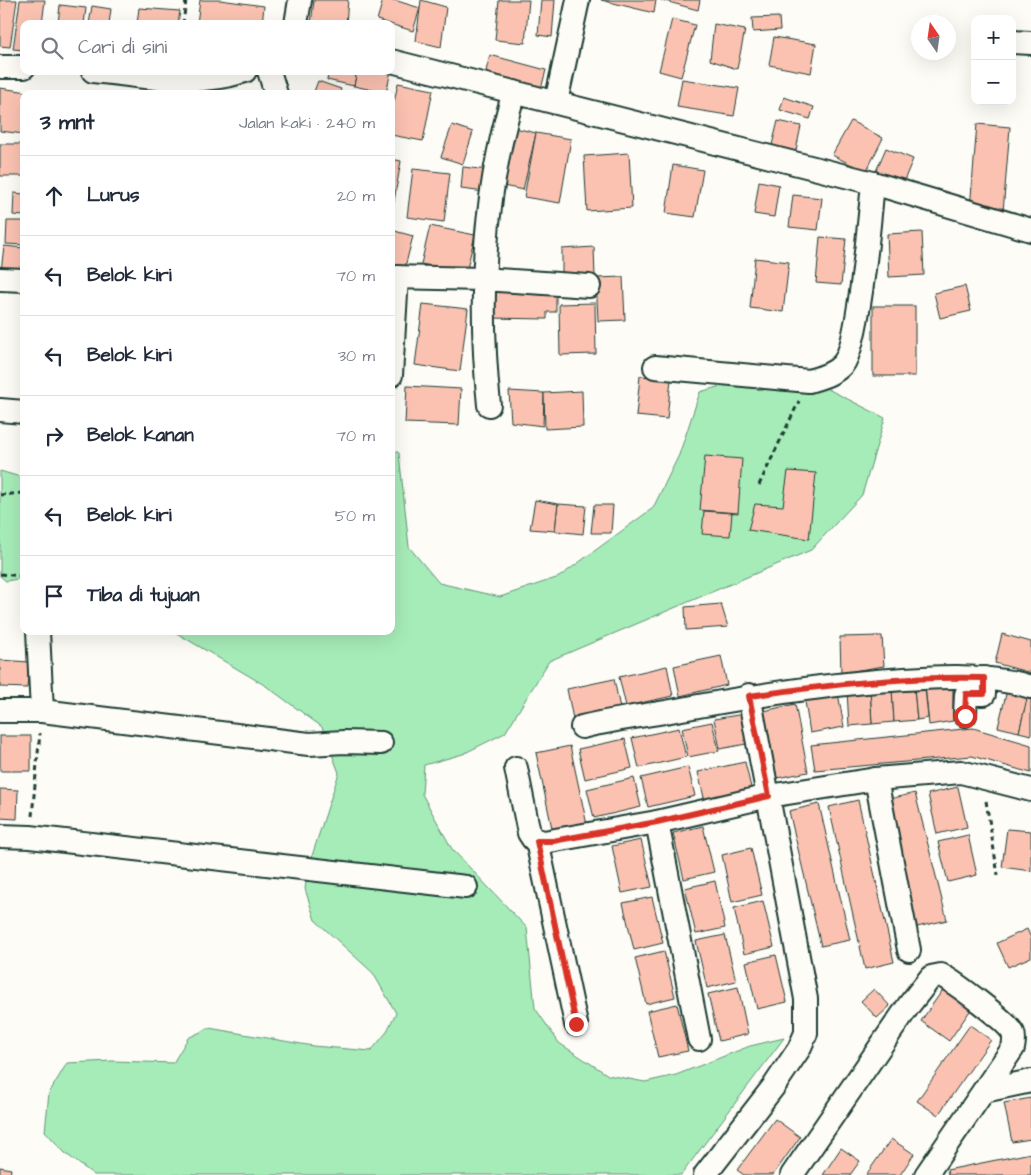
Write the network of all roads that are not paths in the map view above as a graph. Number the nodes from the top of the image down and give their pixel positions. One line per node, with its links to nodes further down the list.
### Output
1 (300, 0): 3 (street)
2 (578, 0): 14 (street)
3 (297, 20)
4 (1016, 42): 5 (street)
5 (1031, 43)
6 (395, 62): 13 (street)
7 (0, 67): 8 (street)
8 (20, 67)
9 (126, 75): 10 (street)
10 (228, 75)
11 (269, 75): 12 (street)
12 (275, 90)
13 (514, 92): 14 (street); 19 (street)
14 (556, 102): 15 (street)
15 (873, 184): 16 (street); 22 (street)
16 (1031, 230)
17 (395, 277): 19 (street)
18 (0, 279): 20 (street)
19 (483, 279): 21 (street); 23 (street)
20 (20, 280)
21 (589, 286)
22 (655, 367)
23 (489, 405)
24 (0, 410): 25 (street)
25 (20, 412)
26 (38, 635): 31 (street)
27 (984, 678): 28 (street); 29 (street); 32 (street)
28 (1031, 687)
29 (749, 696): 33 (street); 38 (street)
30 (0, 711): 31 (street)
31 (42, 711): 34 (street)
32 (965, 716)
33 (582, 727)
34 (382, 743)
35 (516, 768): 41 (street)
36 (876, 779): 37 (street); 38 (street); 43 (street)
37 (1031, 790)
38 (769, 796): 39 (street); 48 (street)
39 (657, 822): 41 (street); 45 (street)
40 (0, 836): 42 (street)
41 (537, 841): 44 (street)
42 (466, 887)
43 (909, 950)
44 (576, 1024)
45 (699, 1039)
46 (1031, 1081): 47 (street)
47 (984, 1091): 49 (street); 50 (street)
48 (705, 1175)
49 (792, 1175)
50 (926, 1175)

